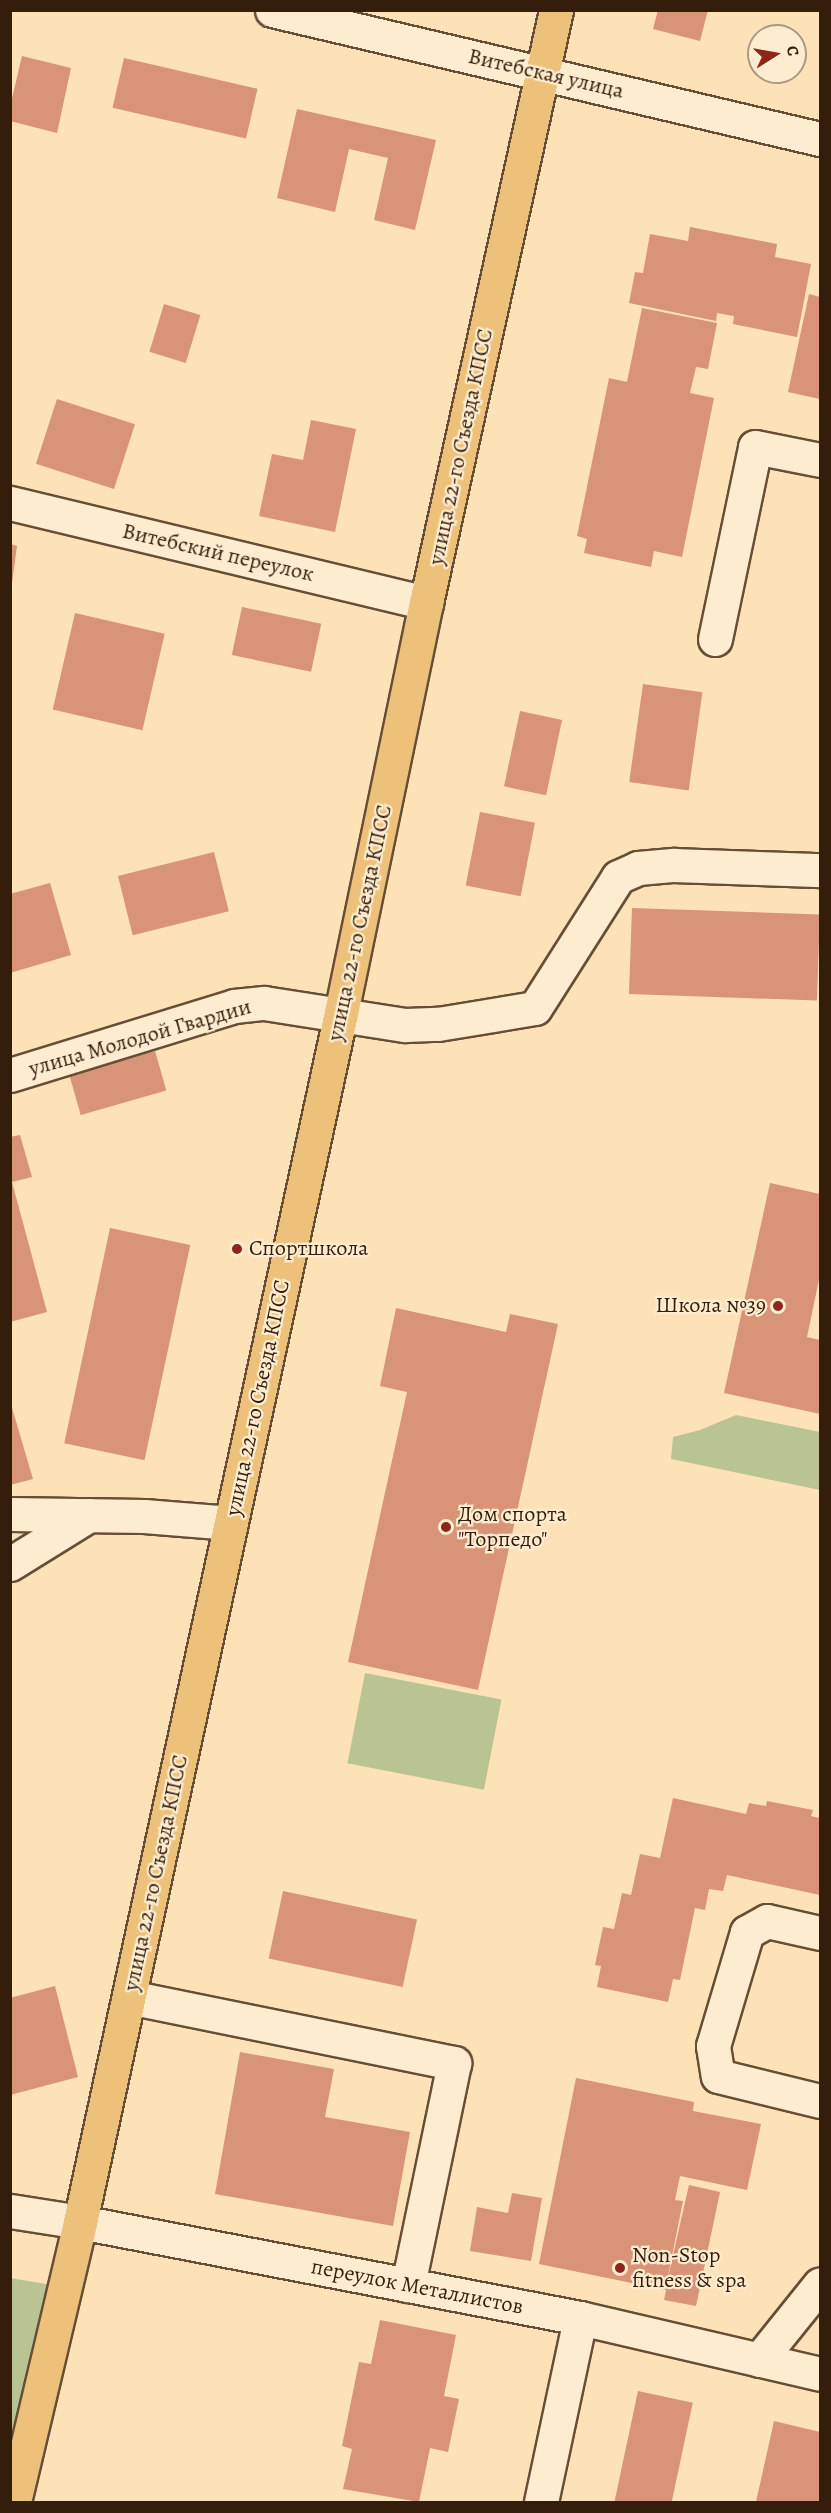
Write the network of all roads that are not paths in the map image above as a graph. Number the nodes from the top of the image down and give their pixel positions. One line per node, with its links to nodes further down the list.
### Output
1 (272, 10): 3 (street, Витебская улица)
2 (556, 10): 3 (main road, улица 22-го Съезда КПСС)
3 (543, 73): 4 (street, Витебская улица); 7 (main road, улица 22-го Съезда КПСС)
4 (820, 138)
5 (820, 460): 8 (street)
6 (10, 503): 7 (street, Витебский переулок)
7 (426, 603): 10 (main road, улица 22-го Съезда КПСС)
8 (716, 639)
9 (820, 870): 10 (street, улица Молодой Гвардии)
10 (341, 1013): 11 (street, улица Молодой Гвардии); 14 (main road, улица 22-го Съезда КПСС)
11 (10, 1075)
12 (10, 1514): 13 (street)
13 (89, 1515): 14 (street); 15 (street)
14 (231, 1523): 17 (main road, улица 22-го Съезда КПСС)
15 (10, 1564)
16 (820, 1933): 18 (street)
17 (129, 1997): 20 (main road, улица 22-го Съезда КПСС); 22 (street)
18 (820, 2101)
19 (10, 2211): 20 (street, переулок Металлистов)
20 (80, 2222): 22 (street, переулок Металлистов); 26 (main road, улица 22-го Съезда КПСС)
21 (820, 2284): 24 (street)
22 (408, 2285): 23 (street, переулок Металлистов)
23 (580, 2318): 24 (street, переулок Металлистов); 27 (street)
24 (759, 2360): 25 (street, переулок Металлистов)
25 (820, 2374)
26 (14, 2502)
27 (541, 2502)

